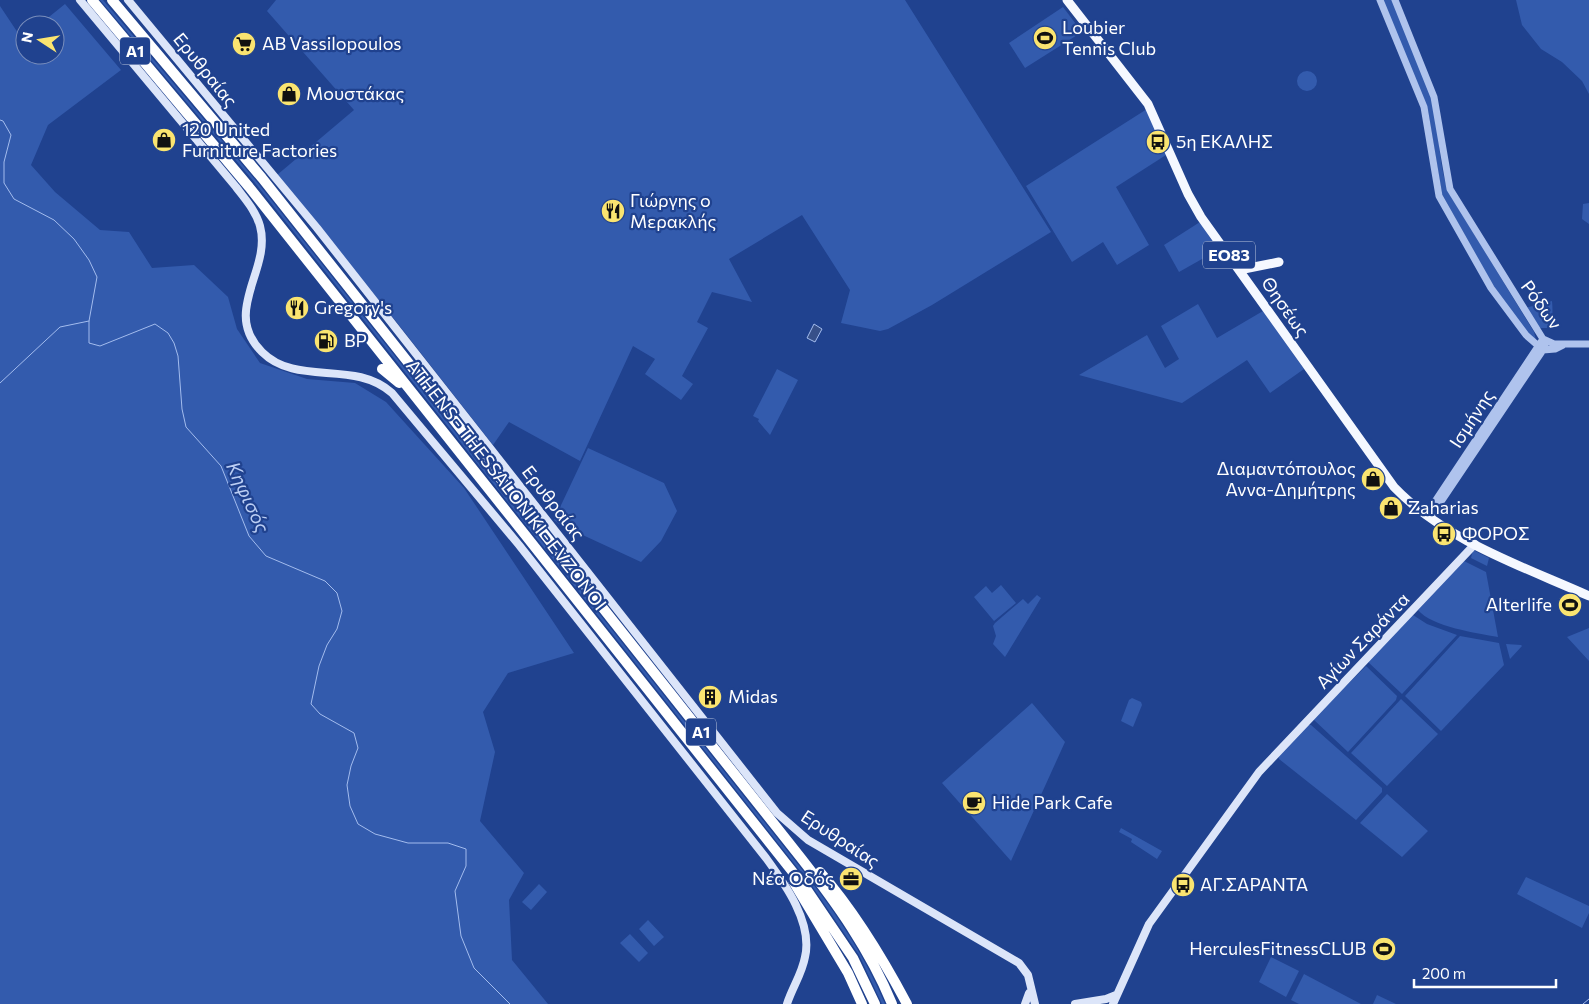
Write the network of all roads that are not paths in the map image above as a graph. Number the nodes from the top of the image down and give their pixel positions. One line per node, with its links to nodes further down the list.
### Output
1 (80, 0): 26 (main road)
2 (92, 0): 8 (highway, ATHENS - THESSALONIKI - EVZONOI / Α1)
3 (112, 0): 21 (highway, ATHENS - THESSALONIKI - EVZONOI / Α1)
4 (128, 0): 23 (main road, Ερυθραίας)
5 (1066, 0): 11 (main road, Θησέως / ΕΟ83)
6 (1380, 0): 15 (street, Ρόδων)
7 (1395, 0): 12 (street, Ρόδων)
8 (250, 187): 9 (highway); 17 (highway, ATHENS - THESSALONIKI - EVZONOI / Α1)
9 (265, 218)
10 (1279, 262): 11 (main road)
11 (1239, 270): 18 (main road, Θησέως / ΕΟ83)
12 (1545, 340): 13 (street, Ρόδων); 15 (street, Ισμήνης)
13 (1564, 344): 14 (street); 15 (street, Ρόδων)
14 (1589, 344)
15 (1540, 349): 18 (street, Ισμήνης)
16 (382, 369): 17 (highway)
17 (415, 396): 22 (highway, ATHENS - THESSALONIKI - EVZONOI / Α1)
18 (1428, 517): 19 (main road, ΕΟ83)
19 (1473, 543): 20 (main road, ΕΟ83); 25 (main road, Αγίων Σαράντα)
20 (1589, 596)
21 (782, 835): 29 (highway, ATHENS - THESSALONIKI - EVZONOI / Α1); 30 (highway)
22 (770, 844): 27 (highway); 28 (highway, ATHENS - THESSALONIKI - EVZONOI / Α1)
23 (1010, 959): 24 (main road, Ερυθραίας); 33 (main road, Ερυθραίας)
24 (1029, 993): 31 (main road); 32 (main road, Ερυθραίας)
25 (1116, 995): 34 (main road); 35 (main road, Αγίων Σαράντα)
26 (787, 1004)
27 (862, 1004)
28 (875, 1004)
29 (892, 1004)
30 (907, 1004)
31 (1025, 1004)
32 (1030, 1004)
33 (1035, 1004)
34 (1075, 1004)
35 (1114, 1004)

